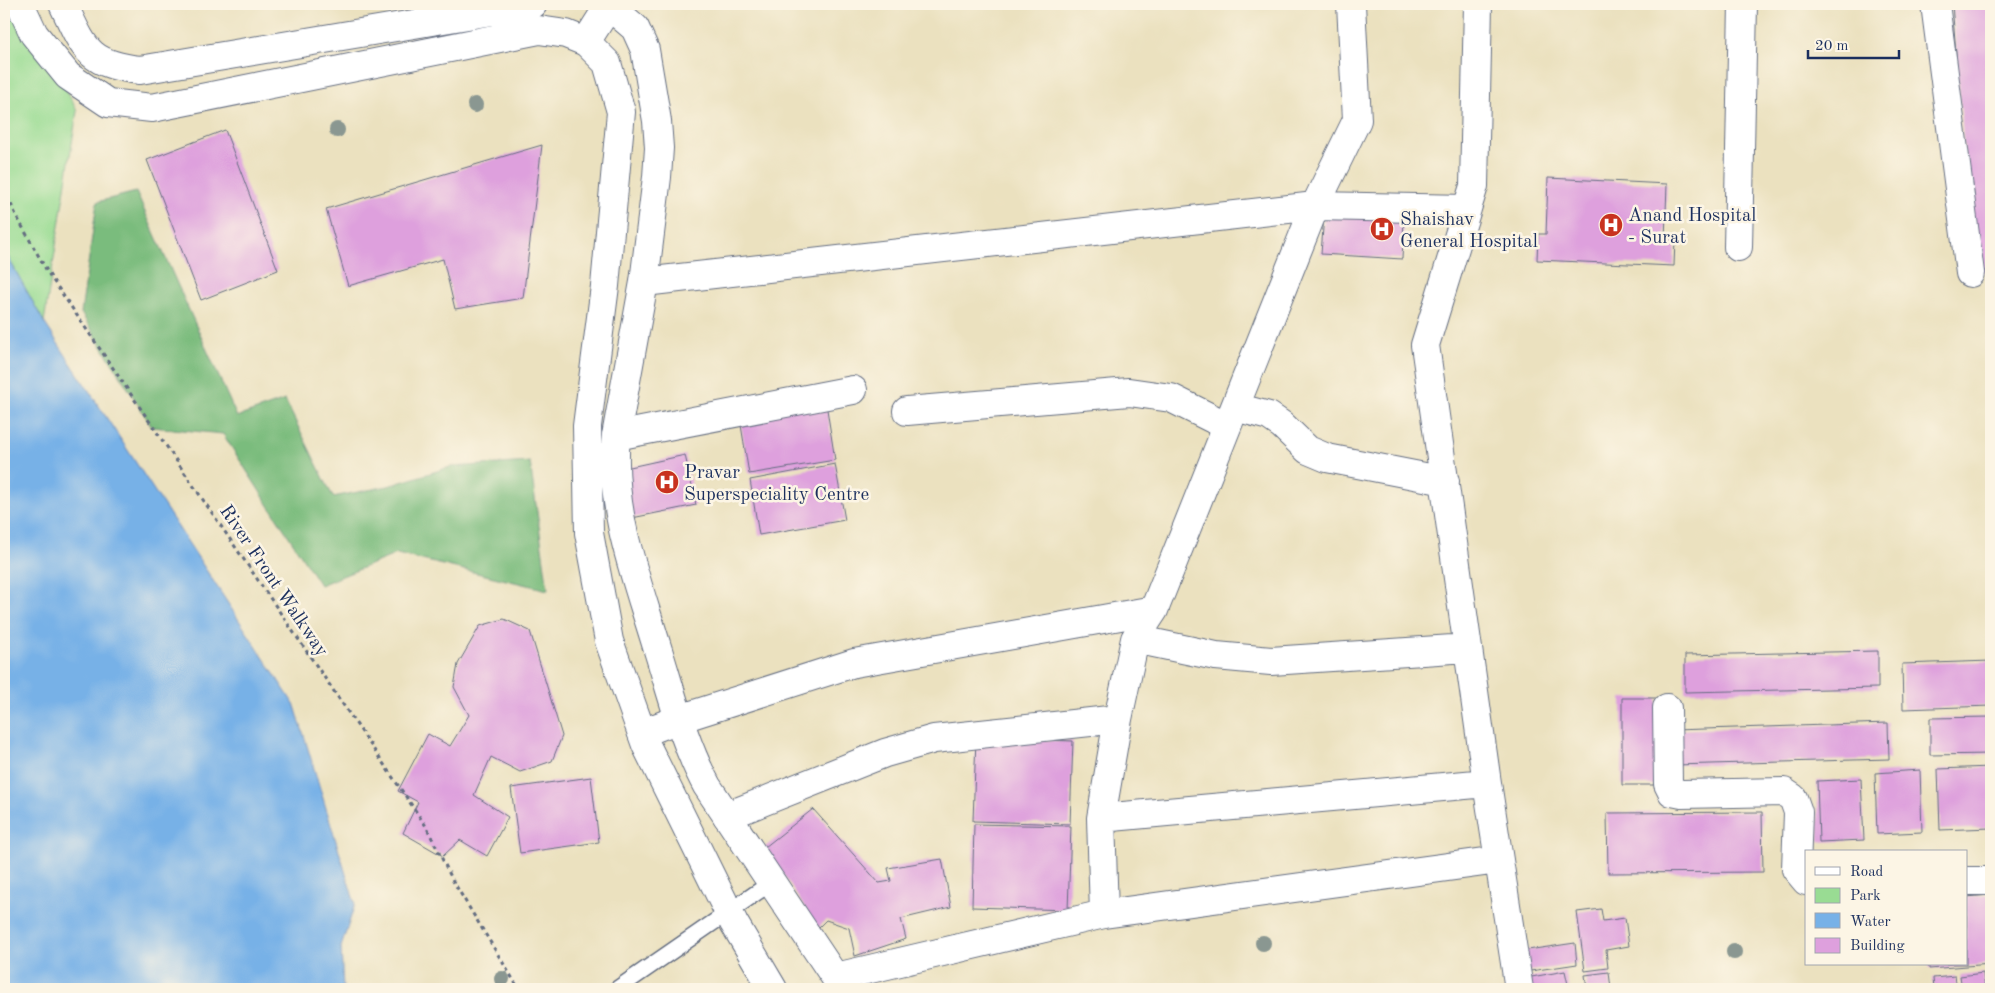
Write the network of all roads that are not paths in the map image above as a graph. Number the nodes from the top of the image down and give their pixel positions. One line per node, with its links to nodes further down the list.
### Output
1 (20, 4): 9 (street)
2 (63, 4): 3 (street)
3 (533, 4)
4 (609, 4): 9 (street); 14 (street)
5 (1351, 4): 10 (street)
6 (1478, 4): 11 (street)
7 (1743, 4): 12 (street)
8 (1935, 4): 13 (street)
9 (586, 42): 26 (street)
10 (1315, 206): 11 (street); 14 (street); 17 (street)
11 (1467, 209): 19 (street)
12 (1738, 247)
13 (1970, 274)
14 (644, 282): 18 (street)
15 (853, 390): 18 (street)
16 (907, 412): 17 (street)
17 (1231, 416): 19 (street); 20 (street)
18 (616, 436): 24 (street)
19 (1445, 481): 22 (street)
20 (1154, 610): 21 (street); 24 (street)
21 (1135, 639): 22 (street); 25 (street)
22 (1468, 648): 27 (street)
23 (1667, 708): 31 (street)
24 (679, 719): 26 (street); 28 (street)
25 (1118, 719): 28 (street); 29 (street)
26 (642, 733): 35 (street)
27 (1487, 783): 29 (street); 30 (street)
28 (727, 816): 34 (street)
29 (1101, 818): 36 (street)
30 (1499, 860): 36 (street); 40 (street)
31 (1805, 880)
32 (1968, 881): 33 (street)
33 (1991, 881)
34 (772, 882): 35 (lane); 37 (street)
35 (728, 912): 38 (lane); 39 (street)
36 (1104, 914): 37 (street)
37 (839, 983)
38 (617, 989)
39 (773, 989)
40 (1519, 989)

